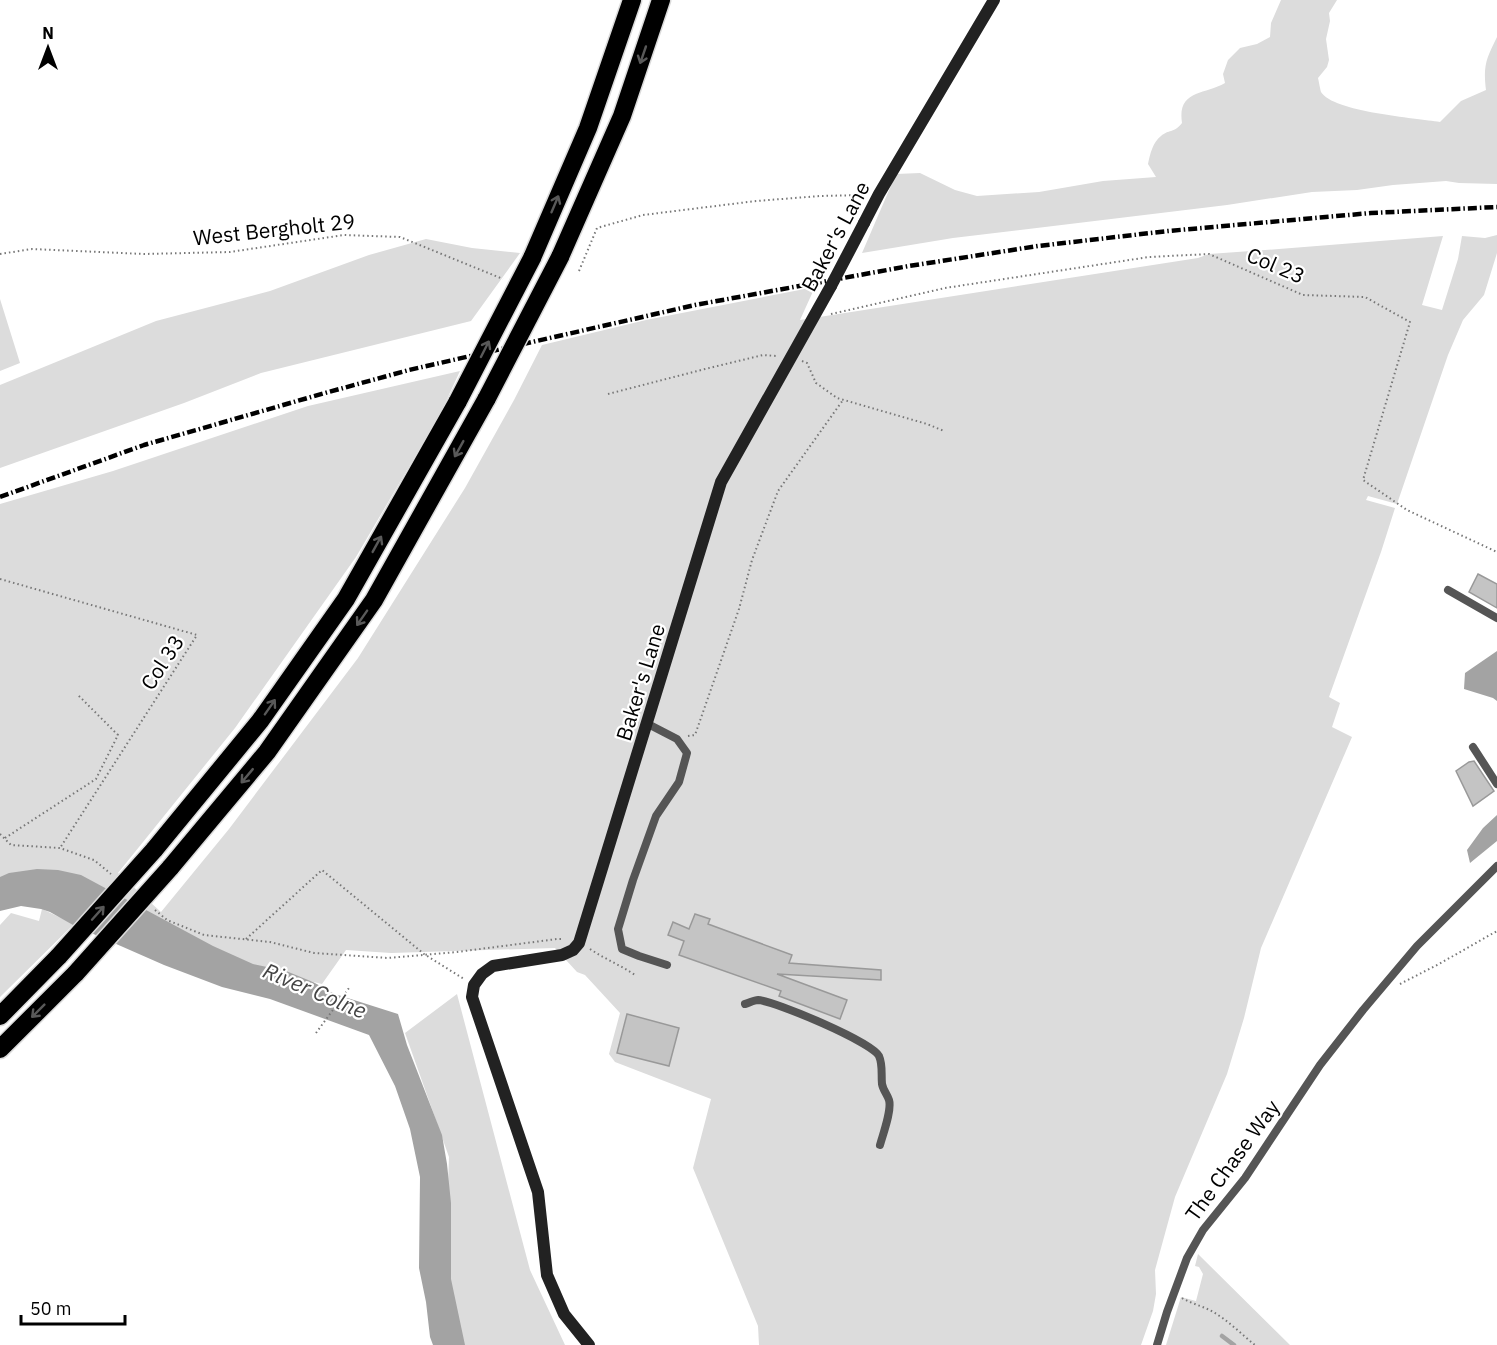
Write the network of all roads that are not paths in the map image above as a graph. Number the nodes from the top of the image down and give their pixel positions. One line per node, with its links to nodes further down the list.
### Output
1 (632, 0): 12 (highway, one-way to 1, bridge)
2 (661, 0): 13 (highway, one-way to 13, bridge)
3 (994, 0): 6 (street, Baker's Lane, bridge)
4 (1448, 590): 5 (lane)
5 (1497, 618)
6 (648, 724): 10 (lane); 15 (street, Baker's Lane)
7 (1473, 747): 8 (lane)
8 (1497, 784)
9 (1497, 866): 16 (lane, The Chase Way)
10 (667, 965)
11 (745, 1004): 14 (lane)
12 (0, 1016)
13 (0, 1049)
14 (880, 1145)
15 (589, 1345)
16 (1157, 1345)

